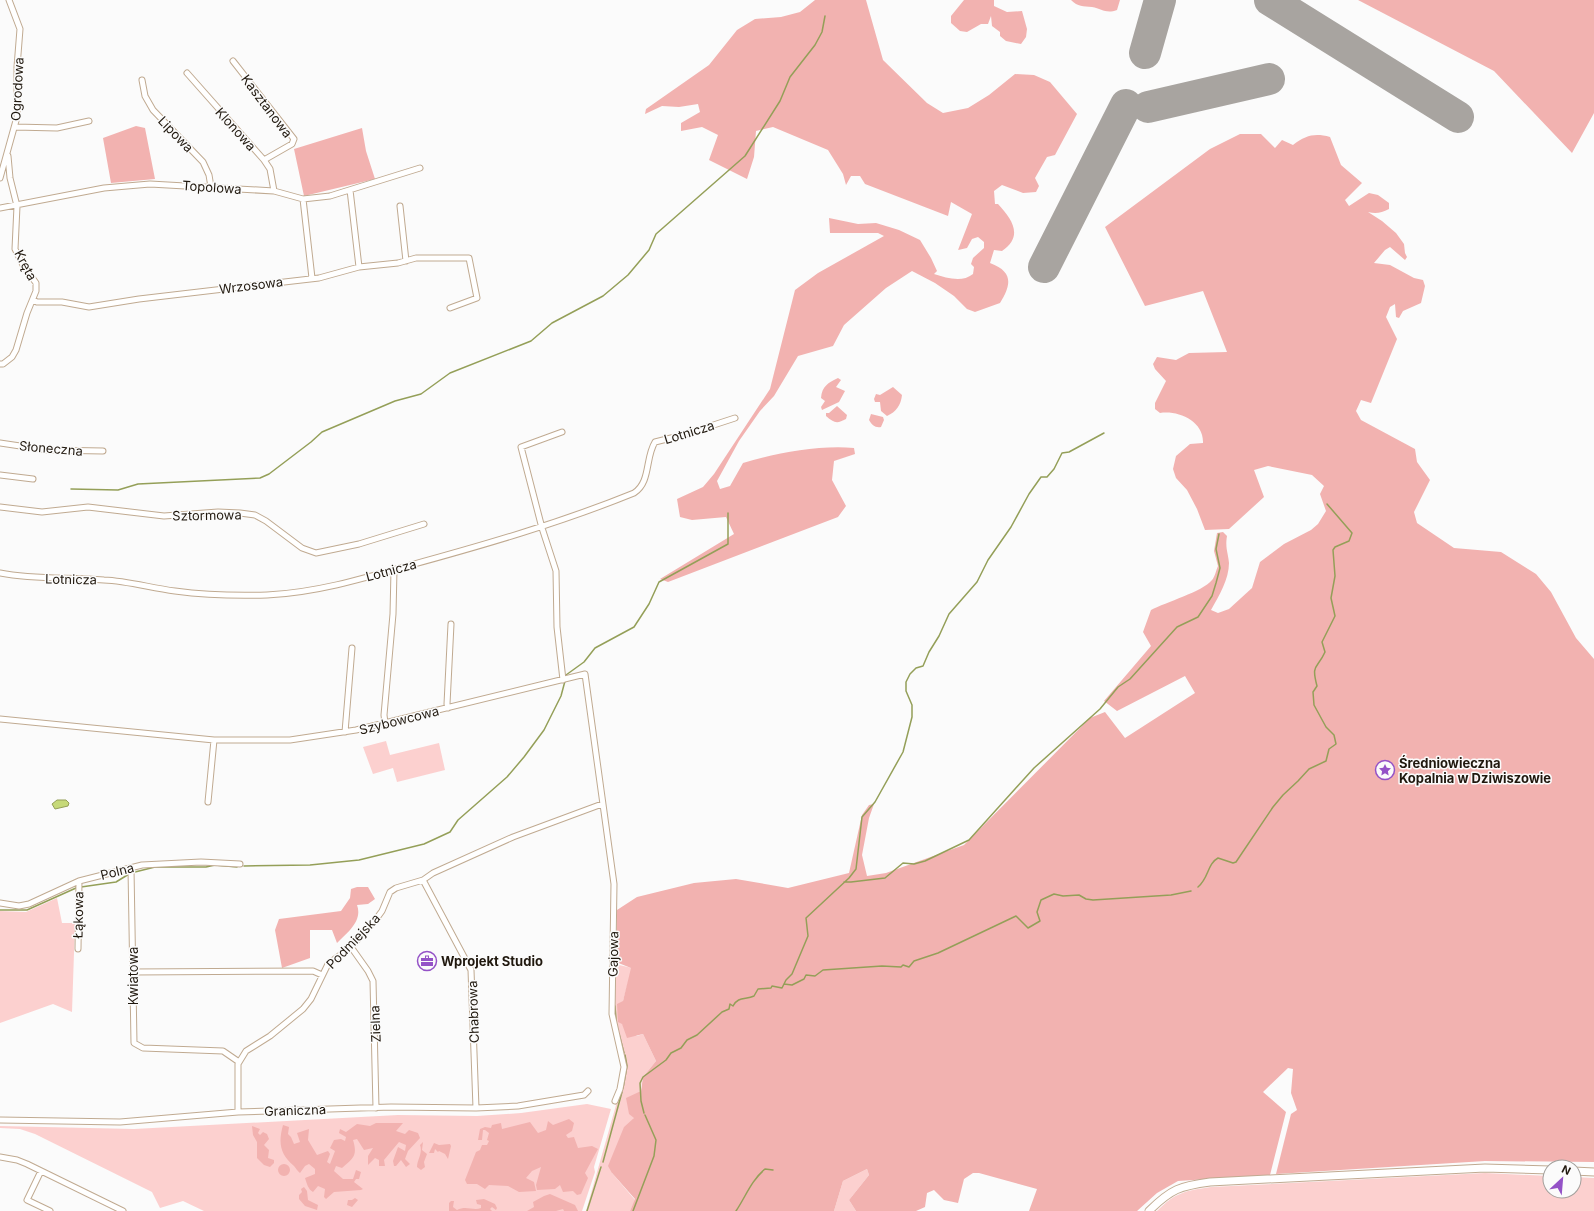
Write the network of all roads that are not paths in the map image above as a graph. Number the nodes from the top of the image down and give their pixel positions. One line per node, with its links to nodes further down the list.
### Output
1 (9, 0): 6 (street, Ogrodowa)
2 (233, 61): 8 (street, Kasztanowa)
3 (187, 73): 8 (street, Klonowa)
4 (142, 80): 11 (street, Lipowa)
5 (89, 121): 6 (street)
6 (16, 127): 7 (street, Ogrodowa)
7 (8, 156): 10 (street, Ogrodowa); 15 (street, Kręta)
8 (264, 160): 12 (street, Klonowa)
9 (420, 168): 13 (street, Topolowa)
10 (0, 178)
11 (210, 187): 12 (street, Topolowa); 15 (street, Topolowa)
12 (274, 190): 14 (street, Topolowa)
13 (350, 190): 14 (street, Topolowa); 19 (street)
14 (303, 199): 20 (street)
15 (17, 206): 17 (street, Topolowa); 21 (street, Kręta)
16 (400, 206): 18 (street)
17 (0, 208)
18 (406, 261): 19 (street, Wrzosowa); 22 (street, Wrzosowa)
19 (359, 267): 20 (street, Wrzosowa)
20 (312, 278): 21 (street, Wrzosowa)
21 (33, 300): 23 (street, Kręta)
22 (450, 308)
23 (0, 364)
24 (735, 418): 32 (street, Lotnicza)
25 (562, 432): 32 (street)
26 (0, 443): 27 (street, Słoneczna)
27 (103, 451)
28 (0, 475): 29 (street)
29 (33, 479)
30 (0, 507): 31 (street, Sztormowa)
31 (424, 524)
32 (542, 528): 33 (street, Lotnicza); 37 (street)
33 (394, 570): 34 (street, Lotnicza); 40 (street)
34 (0, 574)
35 (451, 624): 38 (street)
36 (352, 648): 41 (street)
37 (563, 680): 38 (street, Szybowcowa); 44 (street, Szybowcowa)
38 (448, 708): 40 (street, Szybowcowa)
39 (0, 719): 42 (street, Szybowcowa)
40 (385, 723): 41 (street, Szybowcowa)
41 (345, 732): 42 (street, Szybowcowa)
42 (214, 740): 43 (street)
43 (208, 802)
44 (602, 804): 47 (street, Podmiejska); 56 (street, Gajowa)
45 (240, 864): 46 (street, Polna)
46 (131, 869): 48 (street, Polna); 52 (street, Kwiatowa)
47 (423, 880): 50 (street, Podmiejska); 58 (street, Chabrowa)
48 (79, 881): 49 (street, Polna); 51 (street, Łąkowa)
49 (0, 903)
50 (351, 947): 53 (street, Podmiejska); 57 (street, Zielna)
51 (78, 949)
52 (133, 972): 53 (street); 54 (street, Kwiatowa)
53 (322, 975): 54 (street, Podmiejska)
54 (239, 1062): 59 (street)
55 (588, 1091): 58 (street, Graniczna)
56 (615, 1101)
57 (376, 1108): 58 (street, Graniczna); 59 (street, Graniczna)
58 (476, 1108)
59 (238, 1112): 60 (street, Graniczna)
60 (0, 1120)
61 (0, 1157): 62 (street)
62 (41, 1170): 66 (street); 67 (street)
63 (1542, 1170): 68 (main road)
64 (1582, 1172): 65 (main road)
65 (1594, 1172)
66 (50, 1211)
67 (123, 1211)
68 (1150, 1211)

